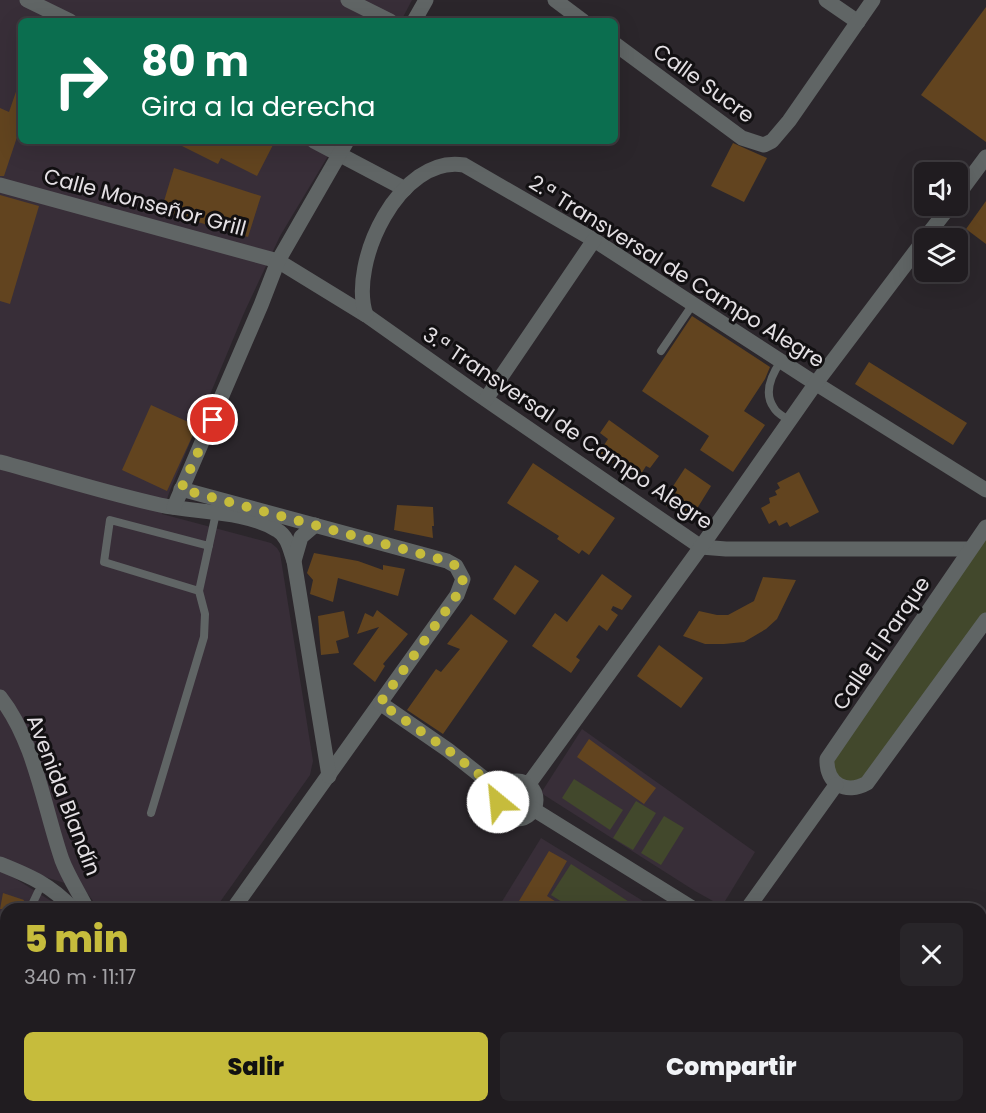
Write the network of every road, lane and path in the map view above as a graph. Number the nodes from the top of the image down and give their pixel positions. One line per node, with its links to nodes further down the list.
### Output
1 (27, 0): 7 (street)
2 (348, 0): 8 (street)
3 (426, 0): 9 (street)
4 (555, 0): 10 (street)
5 (826, 0): 11 (street)
6 (873, 0): 11 (street)
7 (64, 18)
8 (384, 18)
9 (416, 18)
10 (579, 18)
11 (858, 21): 12 (street, Calle Sucre)
12 (618, 46)
13 (343, 147): 17 (street); 22 (street)
14 (984, 164): 15 (street)
15 (968, 183)
16 (0, 184): 22 (street, Calle Monseñor Grill)
17 (405, 189): 20 (street, 2.ª Transversal de Campo Alegre); 24 (street)
18 (942, 216): 19 (street)
19 (933, 228)
20 (594, 240): 23 (street, 2.ª Transversal de Campo Alegre); 28 (street)
21 (914, 254): 27 (street)
22 (279, 261): 24 (street, 3.ª Transversal de Campo Alegre); 31 (street)
23 (693, 304): 25 (lane); 26 (street, 2.ª Transversal de Campo Alegre)
24 (366, 315): 28 (street, 3.ª Transversal de Campo Alegre)
25 (661, 351)
26 (781, 361): 27 (street, 2.ª Transversal de Campo Alegre); 29 (lane)
27 (816, 383): 29 (street); 32 (street, 2.ª Transversal de Campo Alegre)
28 (486, 399): 38 (street, 3.ª Transversal de Campo Alegre)
29 (790, 421): 38 (street)
30 (0, 462): 33 (street)
31 (181, 489): 33 (street); 35 (street)
32 (986, 490)
33 (174, 507): 34 (street)
34 (216, 513): 37 (lane); 40 (street)
35 (315, 525): 40 (street); 44 (street)
36 (986, 527): 39 (street, Calle El Parque)
37 (209, 546): 41 (lane); 41 (lane)
38 (701, 547): 39 (street, 3.ª Transversal de Campo Alegre); 46 (street)
39 (970, 549): 47 (street, Calle El Parque)
40 (294, 561): 45 (street)
41 (199, 591): 50 (lane)
42 (986, 620): 47 (street)
43 (0, 697): 51 (street, Avenida Blandín)
44 (380, 703): 45 (street); 48 (street)
45 (329, 776): 57 (street)
46 (528, 785): 48 (street); 49 (street)
47 (836, 785): 59 (street)
48 (500, 791): 49 (street)
49 (533, 809): 58 (street)
50 (151, 813)
51 (63, 862): 53 (street); 56 (street, Avenida Blandín)
52 (0, 864): 53 (street)
53 (45, 890): 54 (lane); 55 (street)
54 (35, 903)
55 (64, 903)
56 (84, 903)
57 (237, 903)
58 (684, 903)
59 (751, 903)

